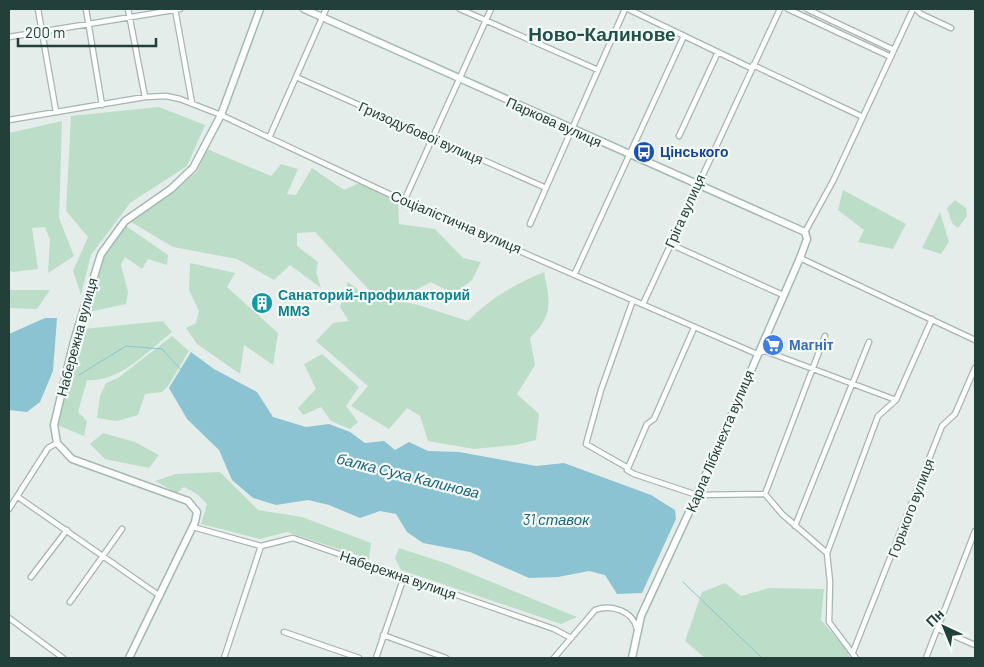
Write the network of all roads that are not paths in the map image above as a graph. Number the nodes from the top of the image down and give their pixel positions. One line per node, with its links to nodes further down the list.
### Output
1 (38, 9): 20 (street)
2 (86, 9): 18 (street)
3 (128, 9): 16 (street)
4 (177, 9): 16 (street); 31 (street)
5 (260, 9): 34 (street, Набережна вулиця)
6 (304, 9): 15 (street, Паркова вулиця)
7 (326, 9): 15 (street)
8 (460, 9): 17 (street)
9 (491, 9): 17 (street)
10 (626, 9): 21 (street); 27 (street)
11 (780, 9): 26 (street, Гріга вулиця)
12 (788, 9): 25 (street)
13 (807, 9): 23 (street)
14 (915, 9): 19 (street); 23 (street, Карла Лібкнехта вулиця)
15 (323, 17): 28 (street); 29 (street, Паркова вулиця)
16 (129, 18): 18 (street); 30 (street)
17 (486, 20): 27 (street); 29 (street)
18 (88, 24): 20 (street); 32 (street)
19 (951, 28)
20 (42, 32): 22 (street); 33 (street)
21 (684, 36): 24 (street); 41 (street)
22 (9, 37)
23 (894, 50): 25 (street, Карла Лібкнехта вулиця)
24 (718, 52): 26 (street); 38 (street)
25 (891, 57): 35 (street, Карла Лібкнехта вулиця)
26 (752, 67): 35 (street); 42 (street, Гріга вулиця)
27 (598, 70): 37 (street)
28 (296, 77): 39 (street, Гризодубової вулиця); 40 (street)
29 (459, 79): 37 (street, Паркова вулиця); 39 (street)
30 (145, 97): 31 (street, Соціалістична вулиця); 32 (street, Соціалістична вулиця)
31 (192, 103): 34 (street, Соціалістична вулиця)
32 (102, 105): 33 (street, Соціалістична вулиця)
33 (56, 112): 36 (street, Соціалістична вулиця)
34 (221, 115): 40 (street, Соціалістична вулиця); 63 (street, Набережна вулиця)
35 (863, 117): 46 (street, Карла Лібкнехта вулиця)
36 (9, 120)
37 (572, 130): 41 (street, Паркова вулиця); 43 (street)
38 (680, 136)
39 (433, 137): 43 (street, Гризодубової вулиця); 44 (street)
40 (268, 138): 44 (street, Соціалістична вулиця)
41 (630, 156): 42 (street, Паркова вулиця); 49 (street)
42 (697, 184): 46 (street, Паркова вулиця); 47 (street, Гріга вулиця)
43 (546, 188): 45 (street)
44 (404, 200): 49 (street, Соціалістична вулиця)
45 (530, 224)
46 (805, 232): 48 (street, Карла Лібкнехта вулиця)
47 (670, 244): 50 (street); 52 (street, Гріга вулиця)
48 (800, 258): 50 (street, Карла Лібкнехта вулиця); 53 (street)
49 (575, 273): 51 (street, Соціалістична вулиця)
50 (784, 295): 58 (street, Карла Лібкнехта вулиця)
51 (632, 300): 52 (street, Соціалістична вулиця); 64 (street)
52 (644, 304): 54 (street, Соціалістична вулиця)
53 (932, 319): 56 (street); 62 (street)
54 (694, 328): 58 (street, Соціалістична вулиця); 64 (street)
55 (825, 336): 59 (street)
56 (975, 340)
57 (869, 342): 61 (street)
58 (757, 354): 59 (street, Соціалістична вулиця); 66 (street, Карла Лібкнехта вулиця)
59 (812, 367): 61 (street, Соціалістична вулиця); 65 (street)
60 (975, 368): 88 (street, Горького вулиця)
61 (851, 383): 62 (street, Соціалістична вулиця); 70 (street)
62 (896, 400): 75 (street)
63 (57, 443): 67 (street); 69 (street)
64 (628, 468): 66 (street)
65 (764, 494): 66 (street); 70 (street)
66 (697, 495): 83 (street, Карла Лібкнехта вулиця)
67 (18, 497): 68 (street); 72 (street)
68 (9, 509)
69 (193, 526): 74 (street); 79 (street)
70 (795, 526): 75 (street)
71 (122, 529): 76 (street)
72 (67, 530): 76 (street); 77 (street)
73 (975, 531): 82 (street)
74 (261, 546): 78 (street, Набережна вулиця); 91 (street)
75 (827, 553): 88 (street)
76 (104, 556): 79 (street); 80 (street)
77 (31, 577)
78 (404, 578): 85 (street); 86 (street, Набережна вулиця)
79 (160, 596): 90 (street)
80 (70, 602)
81 (9, 618): 89 (street)
82 (938, 629): 87 (street); 98 (street)
83 (638, 631): 86 (street); 96 (street, Карла Лібкнехта вулиця)
84 (284, 632): 92 (street)
85 (383, 635): 93 (street); 94 (street)
86 (571, 638): 95 (street)
87 (975, 644)
88 (852, 652): 97 (street)
89 (63, 658)
90 (129, 658)
91 (224, 658)
92 (358, 658)
93 (376, 658)
94 (446, 658)
95 (554, 658)
96 (632, 658)
97 (856, 658)
98 (926, 658)

